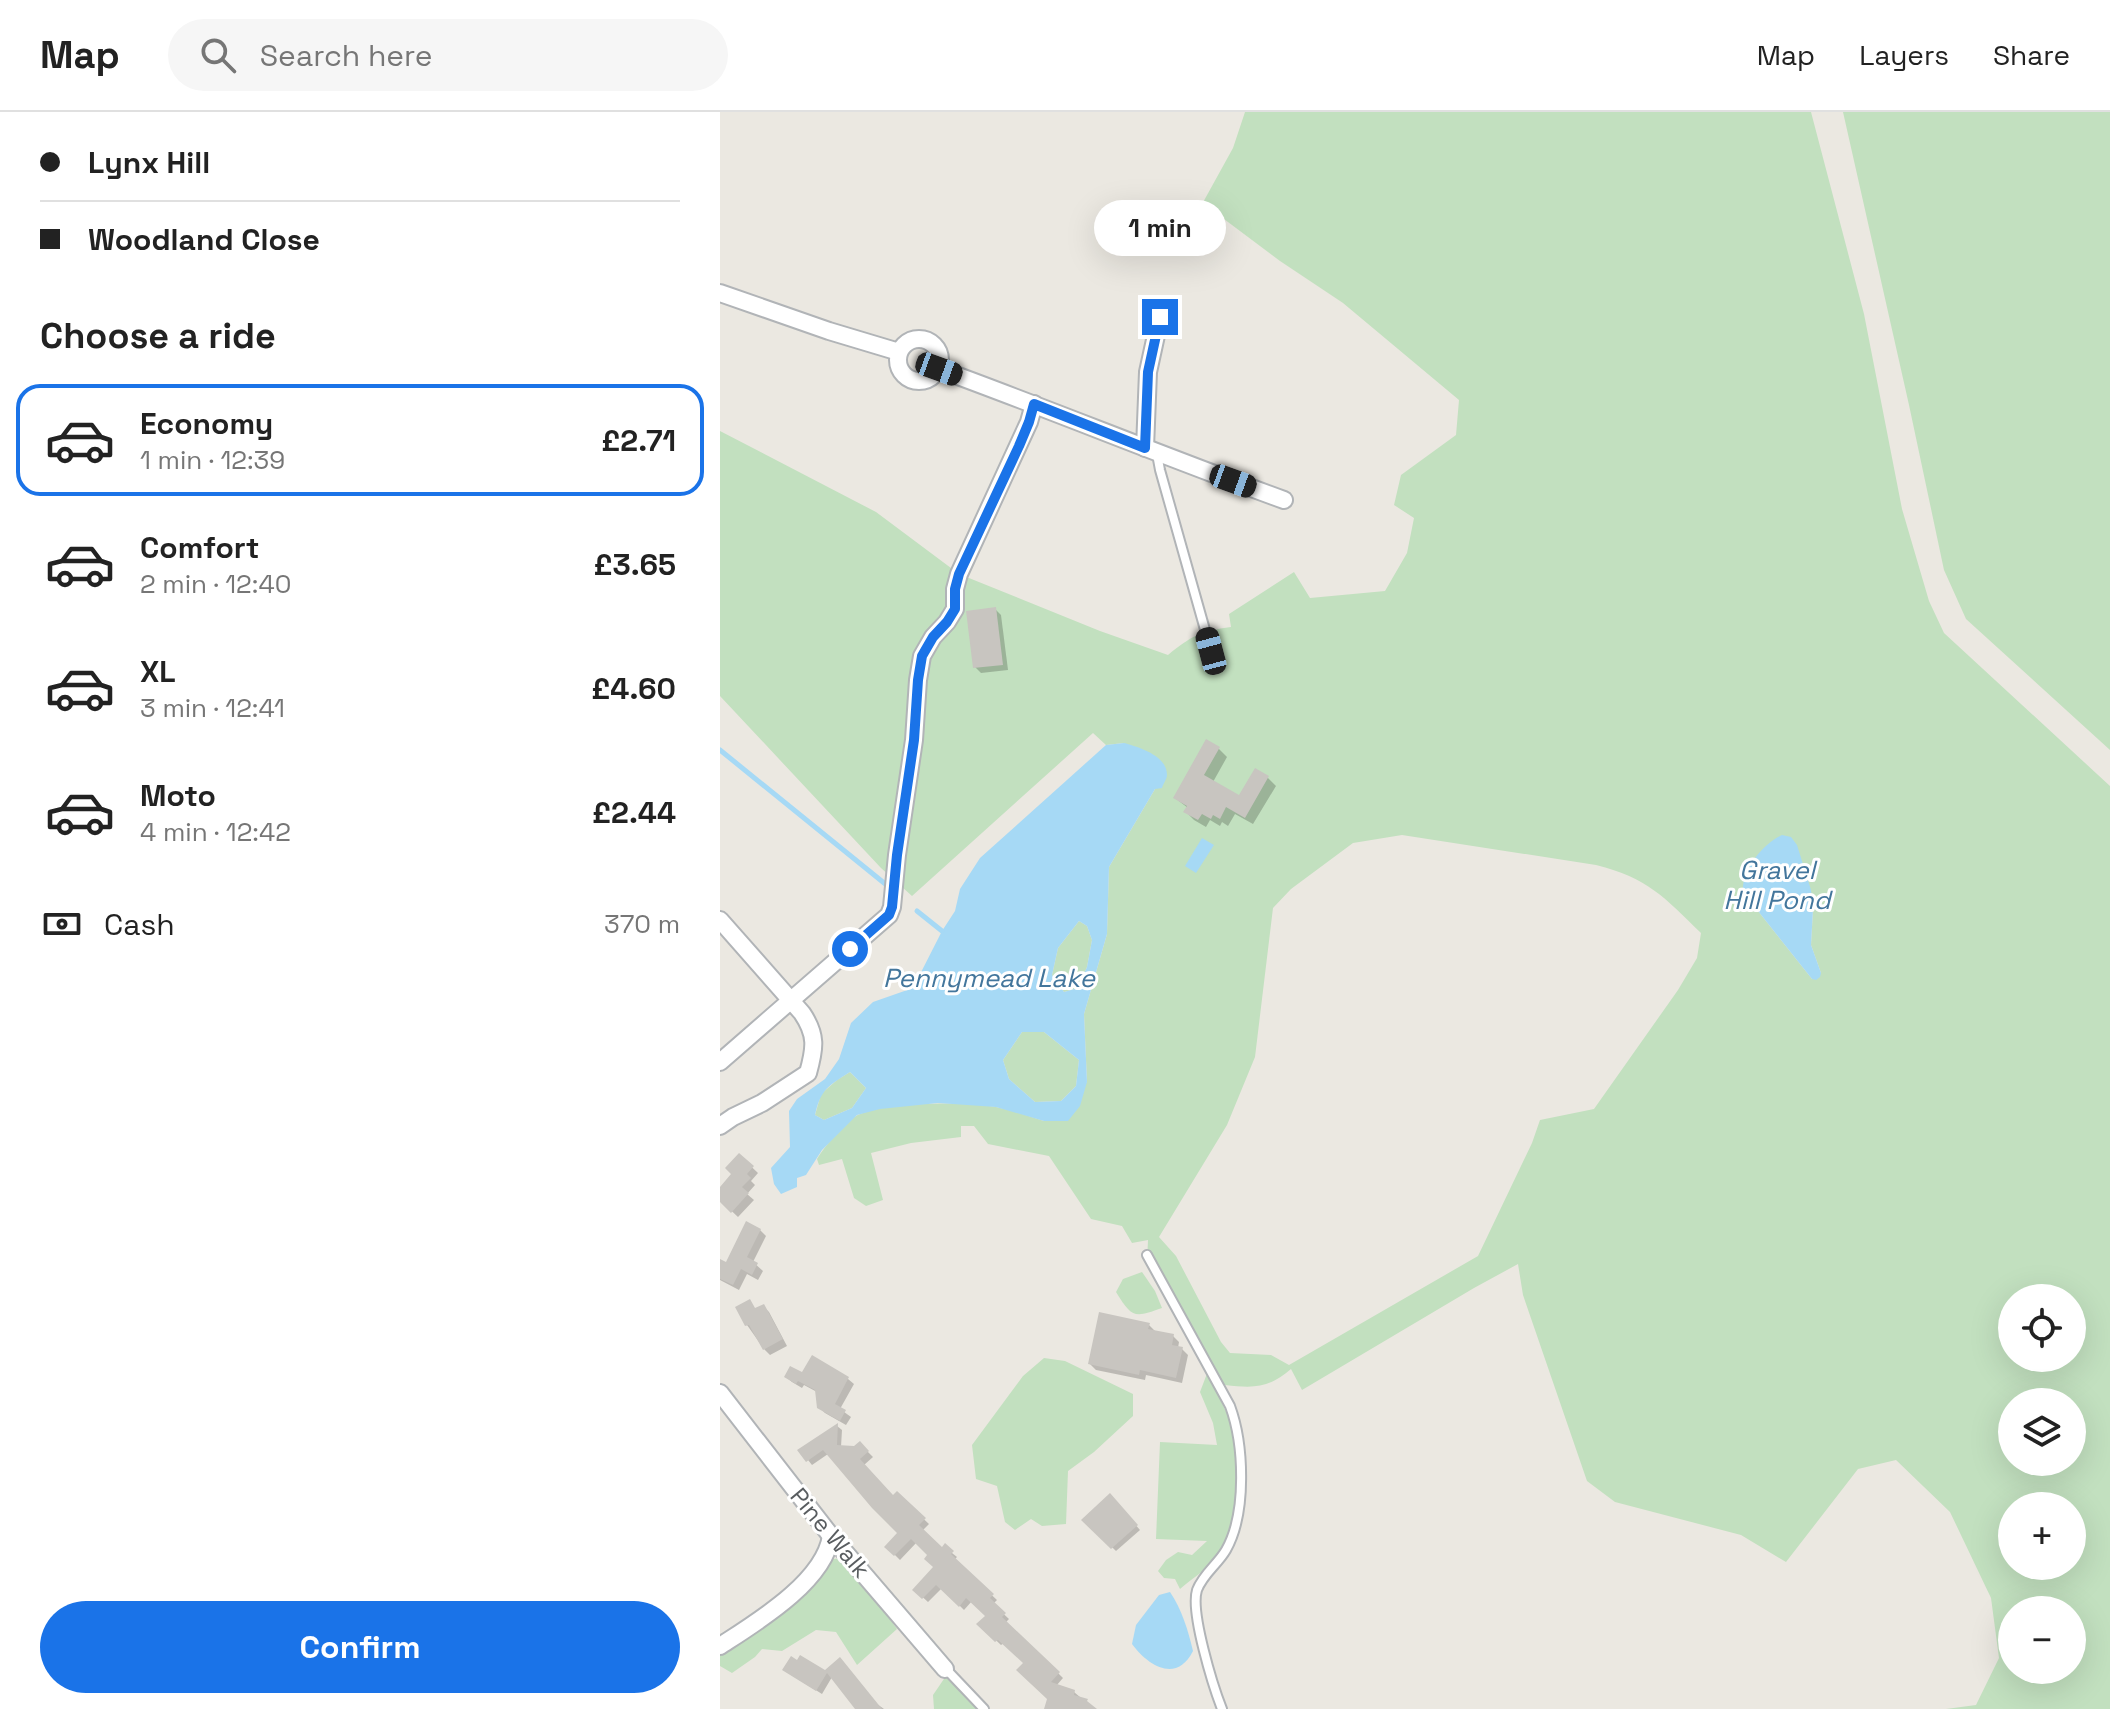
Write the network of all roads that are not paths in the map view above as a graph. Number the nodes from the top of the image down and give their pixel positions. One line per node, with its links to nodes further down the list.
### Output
1 (720, 293): 3 (street)
2 (1160, 317): 6 (street)
3 (899, 352): 4 (street); 4 (street)
4 (939, 369): 5 (street)
5 (1034, 404): 6 (street); 10 (street)
6 (1151, 451): 7 (street); 8 (lane)
7 (1284, 500)
8 (1211, 651)
9 (720, 920): 10 (street)
10 (792, 1001): 11 (street); 12 (street)
11 (720, 1062)
12 (720, 1126)
13 (1147, 1255): 19 (lane)
14 (720, 1393): 15 (street, Pine Walk)
15 (831, 1536): 16 (street); 17 (street, Pine Walk)
16 (720, 1646)
17 (945, 1669): 18 (lane)
18 (984, 1709)
19 (1222, 1709)

